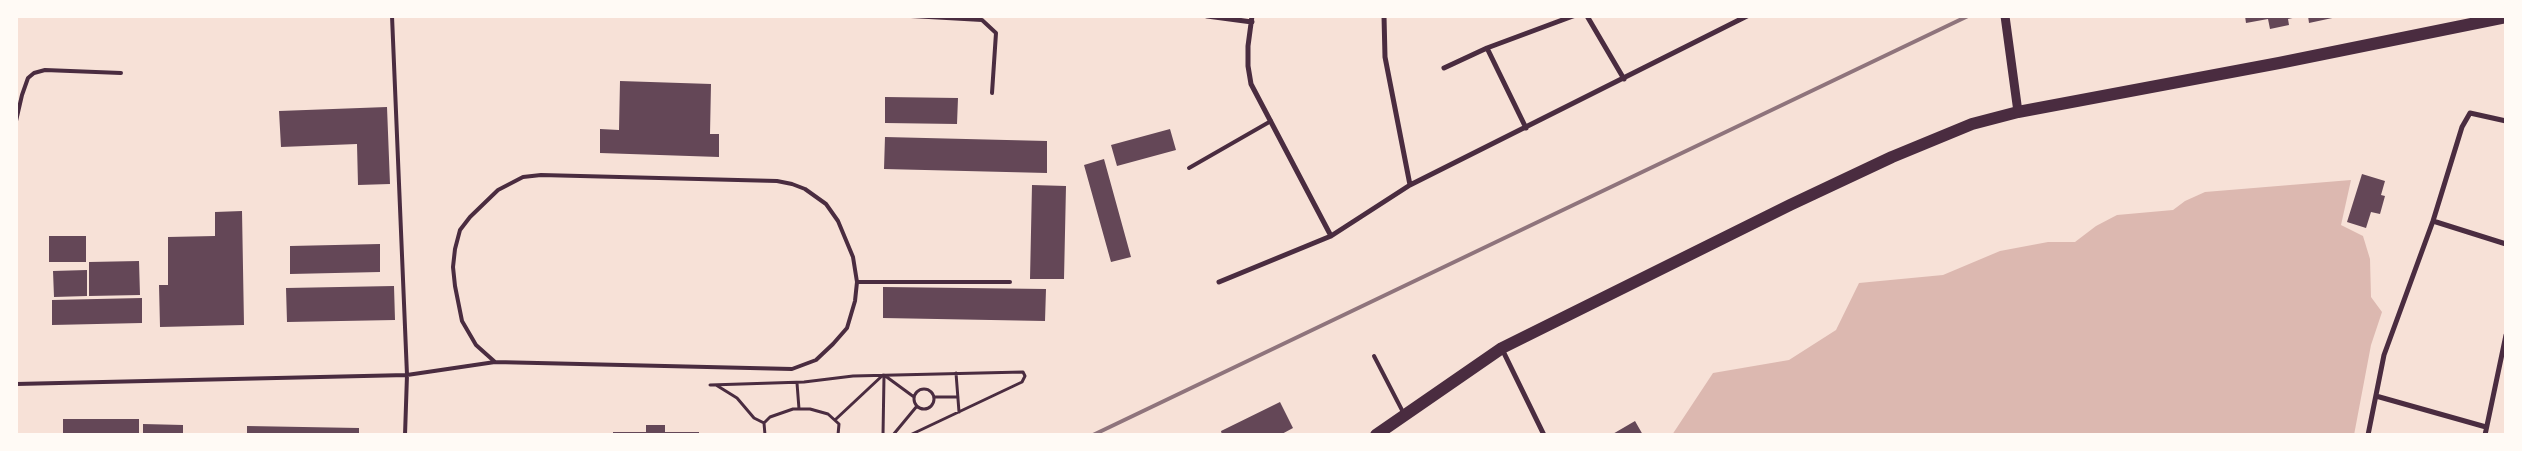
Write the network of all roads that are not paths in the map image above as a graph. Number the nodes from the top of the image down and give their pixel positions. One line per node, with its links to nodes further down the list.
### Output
1 (392, 16): 33 (lane)
2 (911, 16): 15 (lane)
3 (1206, 16): 10 (street)
4 (1384, 16): 22 (street)
5 (1573, 16): 11 (street)
6 (1587, 16): 14 (street)
7 (1747, 16): 14 (street)
8 (2005, 16): 16 (street)
9 (2506, 18): 16 (main road)
10 (1252, 19): 18 (street)
11 (1487, 48): 12 (street); 20 (street)
12 (1444, 68)
13 (121, 73): 17 (lane)
14 (1624, 79): 20 (street)
15 (992, 93)
16 (2018, 112): 30 (main road)
17 (16, 121)
18 (1271, 121): 21 (lane); 24 (street)
19 (2506, 121): 23 (street)
20 (1526, 128): 22 (street)
21 (1189, 168)
22 (1410, 185): 24 (street)
23 (2433, 221): 25 (street); 35 (street)
24 (1331, 236): 28 (street)
25 (2506, 244)
26 (857, 282): 27 (lane); 32 (lane); 32 (lane)
27 (1010, 282)
28 (1219, 282)
29 (2506, 335): 37 (street)
30 (1502, 348): 36 (main road); 40 (street)
31 (1374, 356): 36 (lane)
32 (495, 362): 33 (lane)
33 (408, 375): 34 (lane); 38 (lane)
34 (16, 384)
35 (2376, 396): 37 (street); 41 (street)
36 (1405, 415): 39 (main road)
37 (2486, 427): 42 (street)
38 (406, 435)
39 (1376, 435)
40 (1544, 435)
41 (2368, 435)
42 (2485, 435)

